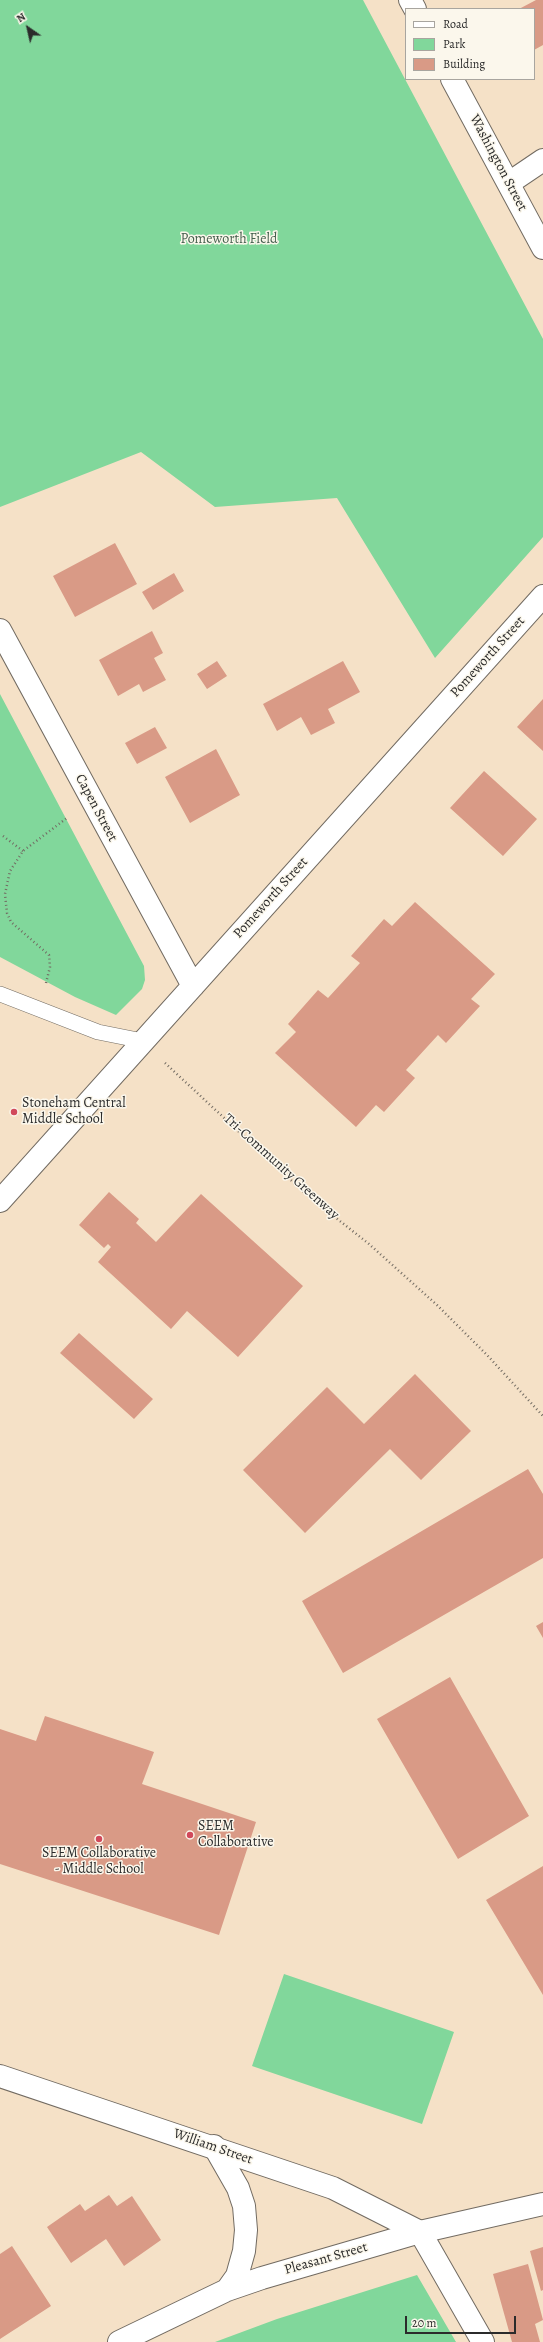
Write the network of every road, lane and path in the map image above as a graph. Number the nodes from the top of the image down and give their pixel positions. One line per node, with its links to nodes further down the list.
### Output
1 (453, 80): 3 (street, Washington Street)
2 (543, 160): 3 (street)
3 (509, 183): 4 (street, Washington Street)
4 (543, 248)
5 (543, 596): 10 (street, Pomeworth Street)
6 (0, 630): 10 (street, Capen Street)
7 (67, 818): 9 (path)
8 (3, 836): 9 (path)
9 (23, 851): 12 (path)
10 (193, 986): 13 (street, Pomeworth Street)
11 (0, 994): 12 (lane)
12 (38, 1008): 13 (lane)
13 (143, 1041): 14 (street, Pomeworth Street); 15 (path, Tri-Community Greenway)
14 (0, 1201)
15 (543, 1416)
16 (0, 2076): 17 (street, William Street)
17 (214, 2146): 19 (street, William Street); 20 (street)
18 (543, 2204): 19 (street, Pleasant Street)
19 (420, 2232): 20 (street, Pleasant Street); 22 (street)
20 (227, 2290): 21 (street, Pleasant Street)
21 (119, 2342)
22 (483, 2342)

